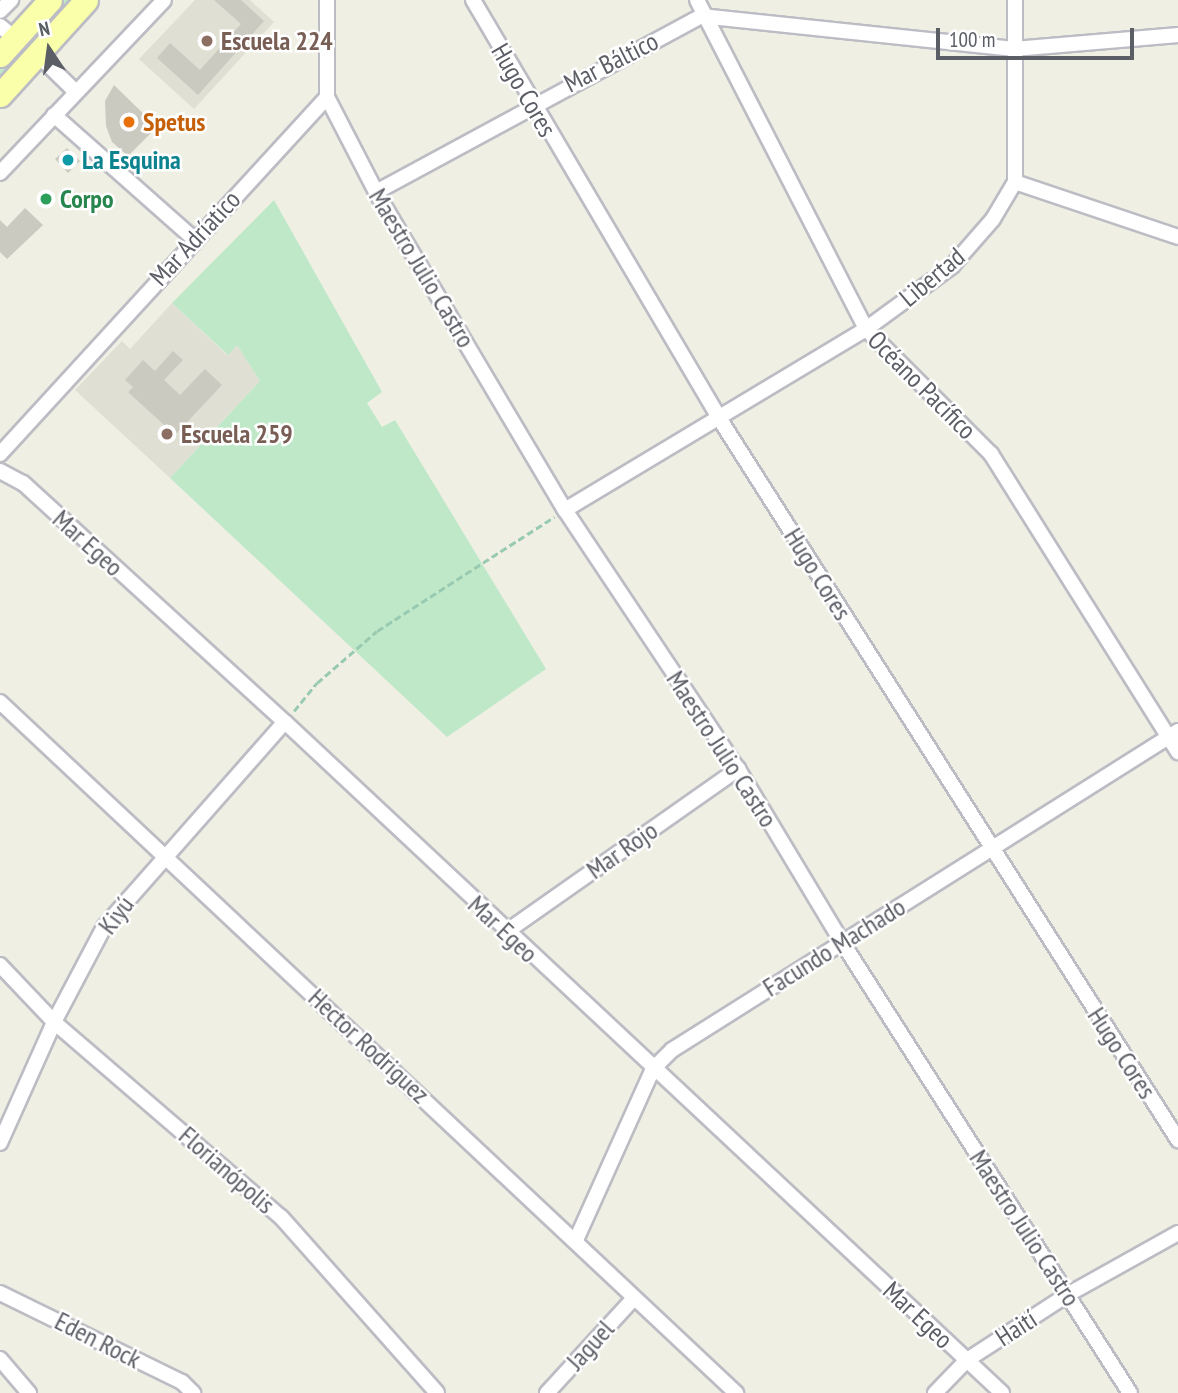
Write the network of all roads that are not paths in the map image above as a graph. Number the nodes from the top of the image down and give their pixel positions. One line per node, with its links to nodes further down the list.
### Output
1 (10, 0): 9 (street)
2 (50, 0): 12 (main road)
3 (86, 0): 14 (main road)
4 (164, 0): 15 (street)
5 (327, 0): 17 (street)
6 (473, 0): 18 (street, Hugo Cores)
7 (696, 0): 10 (street, Océano Pacífico)
8 (1015, 0): 13 (street)
9 (0, 11)
10 (701, 16): 13 (street); 18 (street, Mar Báltico); 25 (street, Océano Pacífico)
11 (1178, 35): 13 (street)
12 (5, 40)
13 (1013, 49): 21 (street)
14 (37, 54): 15 (street); 16 (main road)
15 (76, 92): 19 (street)
16 (0, 95)
17 (327, 97): 22 (street, Maestro Julio Castro); 24 (street, Mar Adríatico)
18 (532, 104): 22 (street, Mar Báltico); 26 (street, Hugo Cores)
19 (54, 115): 20 (street); 24 (street)
20 (0, 173)
21 (1015, 181): 23 (street); 25 (street, Libertad)
22 (376, 191): 29 (street, Maestro Julio Castro)
23 (1178, 237)
24 (194, 239): 27 (street, Mar Adríatico)
25 (866, 329): 26 (street, Libertad); 32 (street, Océano Pacífico)
26 (719, 418): 29 (street, Libertad); 35 (street, Hugo Cores)
27 (0, 454)
28 (0, 471): 31 (street, Mar Egeo)
29 (565, 510): 34 (street, Maestro Julio Castro)
30 (0, 702): 36 (street, Hector Rodriguez)
31 (285, 722): 36 (street, Kiyú); 37 (street, Mar Egeo)
32 (1172, 735): 33 (street, Océano Pacífico); 35 (street, Facundo Machado)
33 (1178, 752)
34 (738, 769): 37 (street, Mar Rojo); 38 (street, Maestro Julio Castro)
35 (991, 847): 38 (street, Facundo Machado); 42 (street, Hugo Cores)
36 (165, 855): 40 (street, Kiyú); 45 (street, Hector Rodriguez)
37 (506, 932): 41 (street, Mar Egeo)
38 (842, 942): 41 (street, Facundo Machado); 47 (street, Maestro Julio Castro)
39 (0, 965): 40 (street, Florianópolis)
40 (54, 1022): 43 (street, Kiyú); 53 (street, Florianópolis)
41 (653, 1069): 45 (street, Facundo Machado); 50 (street, Mar Egeo)
42 (1178, 1140)
43 (0, 1143)
44 (1178, 1233): 47 (street, Haití)
45 (576, 1240): 48 (street, Hector Rodriguez)
46 (0, 1293): 52 (street, Eden Rock)
47 (1067, 1295): 50 (street, Haití); 58 (street, Maestro Julio Castro)
48 (634, 1299): 54 (street, Jaguel); 55 (street, Hector Rodriguez)
49 (0, 1359): 51 (street)
50 (967, 1360): 56 (street, Haití); 57 (street, Mar Egeo)
51 (29, 1393)
52 (193, 1393)
53 (437, 1393)
54 (547, 1393)
55 (736, 1393)
56 (935, 1393)
57 (1002, 1393)
58 (1130, 1393)

